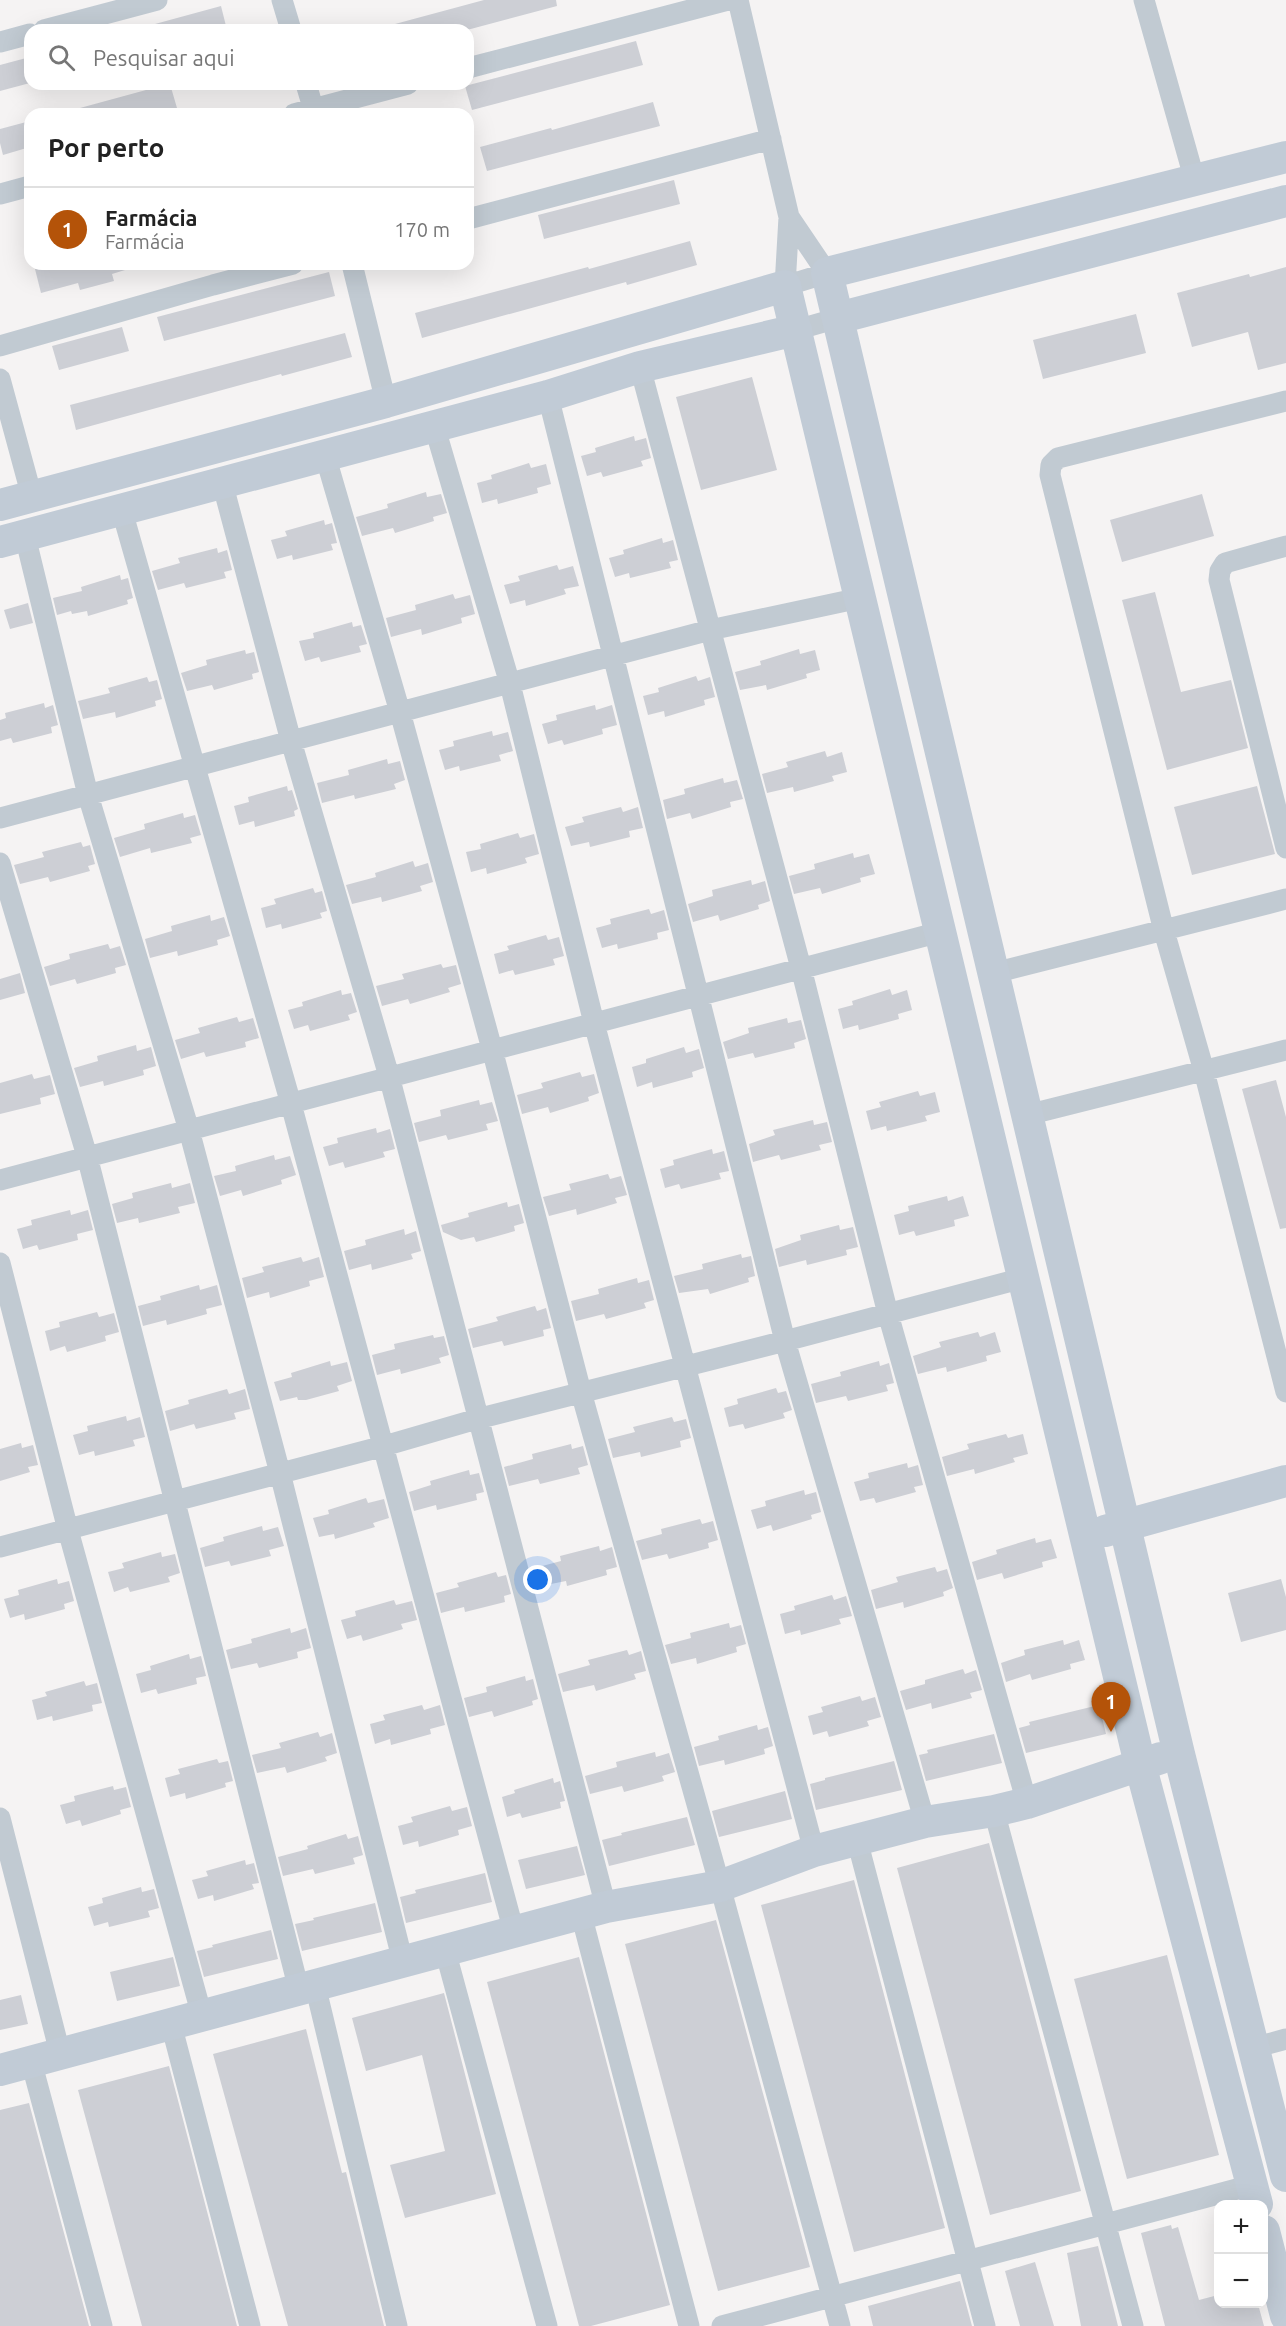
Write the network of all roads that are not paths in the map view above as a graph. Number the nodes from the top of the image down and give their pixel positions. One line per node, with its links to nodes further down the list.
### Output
1 (157, 0): 6 (street)
2 (282, 0): 7 (street)
3 (728, 0): 10 (street)
4 (738, 0): 15 (street)
5 (1144, 0): 17 (street)
6 (67, 24)
7 (289, 24)
8 (24, 36): 9 (street)
9 (0, 42)
10 (474, 66)
11 (306, 90): 13 (street)
12 (386, 90): 14 (street)
13 (307, 108)
14 (321, 108)
15 (771, 139): 21 (street); 22 (street)
16 (1286, 157): 17 (street)
17 (1195, 181): 25 (street)
18 (24, 188): 19 (street)
19 (0, 194)
20 (1286, 201): 27 (street)
21 (474, 217)
22 (789, 217): 25 (street); 26 (street)
23 (269, 270): 29 (street)
24 (353, 270): 34 (street)
25 (827, 273): 26 (street); 27 (street)
26 (785, 286): 28 (street); 34 (street)
27 (838, 318): 28 (street); 58 (street)
28 (795, 330): 30 (street); 43 (street)
29 (0, 346)
30 (640, 368): 32 (street); 44 (street)
31 (0, 379): 38 (street)
32 (548, 396): 35 (street); 45 (street)
33 (1286, 400): 55 (street)
34 (386, 402): 38 (street)
35 (434, 425): 36 (street); 46 (street)
36 (326, 455): 37 (street); 47 (street)
37 (222, 482): 40 (street); 48 (street)
38 (32, 497): 39 (street)
39 (0, 505)
40 (122, 511): 41 (street); 49 (street)
41 (13, 539): 50 (street)
42 (1286, 546): 52 (street)
43 (860, 598): 44 (street); 56 (street)
44 (710, 630): 45 (street); 57 (street)
45 (615, 656): 46 (street); 59 (street)
46 (510, 684): 47 (street); 60 (street)
47 (400, 712): 48 (street); 61 (street)
48 (291, 741): 49 (street); 64 (street)
49 (196, 768): 50 (street); 65 (street)
50 (88, 795): 51 (street); 67 (street)
51 (0, 818)
52 (1286, 848)
53 (0, 863): 68 (street)
54 (1286, 899): 55 (street)
55 (1164, 931): 58 (street); 63 (street)
56 (940, 932): 57 (street); 71 (street)
57 (801, 968): 59 (street); 72 (street)
58 (994, 973): 66 (street)
59 (699, 996): 60 (street); 73 (street)
60 (594, 1023): 61 (street); 74 (street)
61 (492, 1049): 64 (street); 75 (street)
62 (1286, 1050): 63 (street)
63 (1204, 1071): 66 (street); 76 (street)
64 (389, 1076): 65 (street); 77 (street)
65 (291, 1104): 67 (street); 78 (street)
66 (1027, 1115): 82 (street)
67 (189, 1130): 68 (street); 79 (street)
68 (87, 1156): 69 (street); 81 (street)
69 (0, 1180)
70 (0, 1263): 83 (street)
71 (1023, 1278): 72 (street); 84 (street)
72 (888, 1314): 73 (street); 88 (street)
73 (785, 1341): 74 (street); 91 (street)
74 (685, 1367): 75 (street); 93 (street)
75 (582, 1392): 77 (street); 94 (street)
76 (1286, 1392)
77 (477, 1419): 78 (street); 95 (street)
78 (384, 1446): 79 (street); 96 (street)
79 (280, 1473): 81 (street); 98 (street)
80 (1286, 1481): 82 (street)
81 (174, 1501): 83 (street); 99 (street)
82 (1125, 1524): 84 (street); 86 (street)
83 (68, 1530): 85 (street); 100 (street)
84 (1085, 1537): 87 (street)
85 (0, 1547)
86 (1179, 1754): 87 (street); 103 (street)
87 (1140, 1764): 88 (street); 107 (street)
88 (1027, 1803): 89 (street)
89 (994, 1811): 91 (street); 108 (street)
90 (0, 1818): 104 (street)
91 (925, 1822): 92 (street)
92 (857, 1840): 93 (street); 110 (street)
93 (814, 1851): 94 (street)
94 (720, 1886): 95 (street); 111 (street)
95 (593, 1911): 96 (street); 117 (street)
96 (514, 1932): 97 (street)
97 (445, 1950): 98 (street); 116 (street)
98 (403, 1962): 99 (street)
99 (307, 1987): 100 (street); 115 (street)
100 (202, 2016): 101 (street)
101 (171, 2024): 104 (street); 114 (street)
102 (1286, 2039): 103 (street)
103 (1253, 2048): 106 (street)
104 (46, 2057): 105 (street); 113 (street)
105 (0, 2070)
106 (1286, 2176)
107 (1254, 2195): 108 (street)
108 (1106, 2224): 110 (street); 121 (street)
109 (1268, 2249): 112 (street)
110 (968, 2261): 111 (street); 120 (street)
111 (832, 2296): 118 (street); 119 (street)
112 (1286, 2316)
113 (102, 2326)
114 (250, 2326)
115 (397, 2326)
116 (547, 2326)
117 (689, 2326)
118 (722, 2326)
119 (840, 2326)
120 (985, 2326)
121 (1133, 2326)

